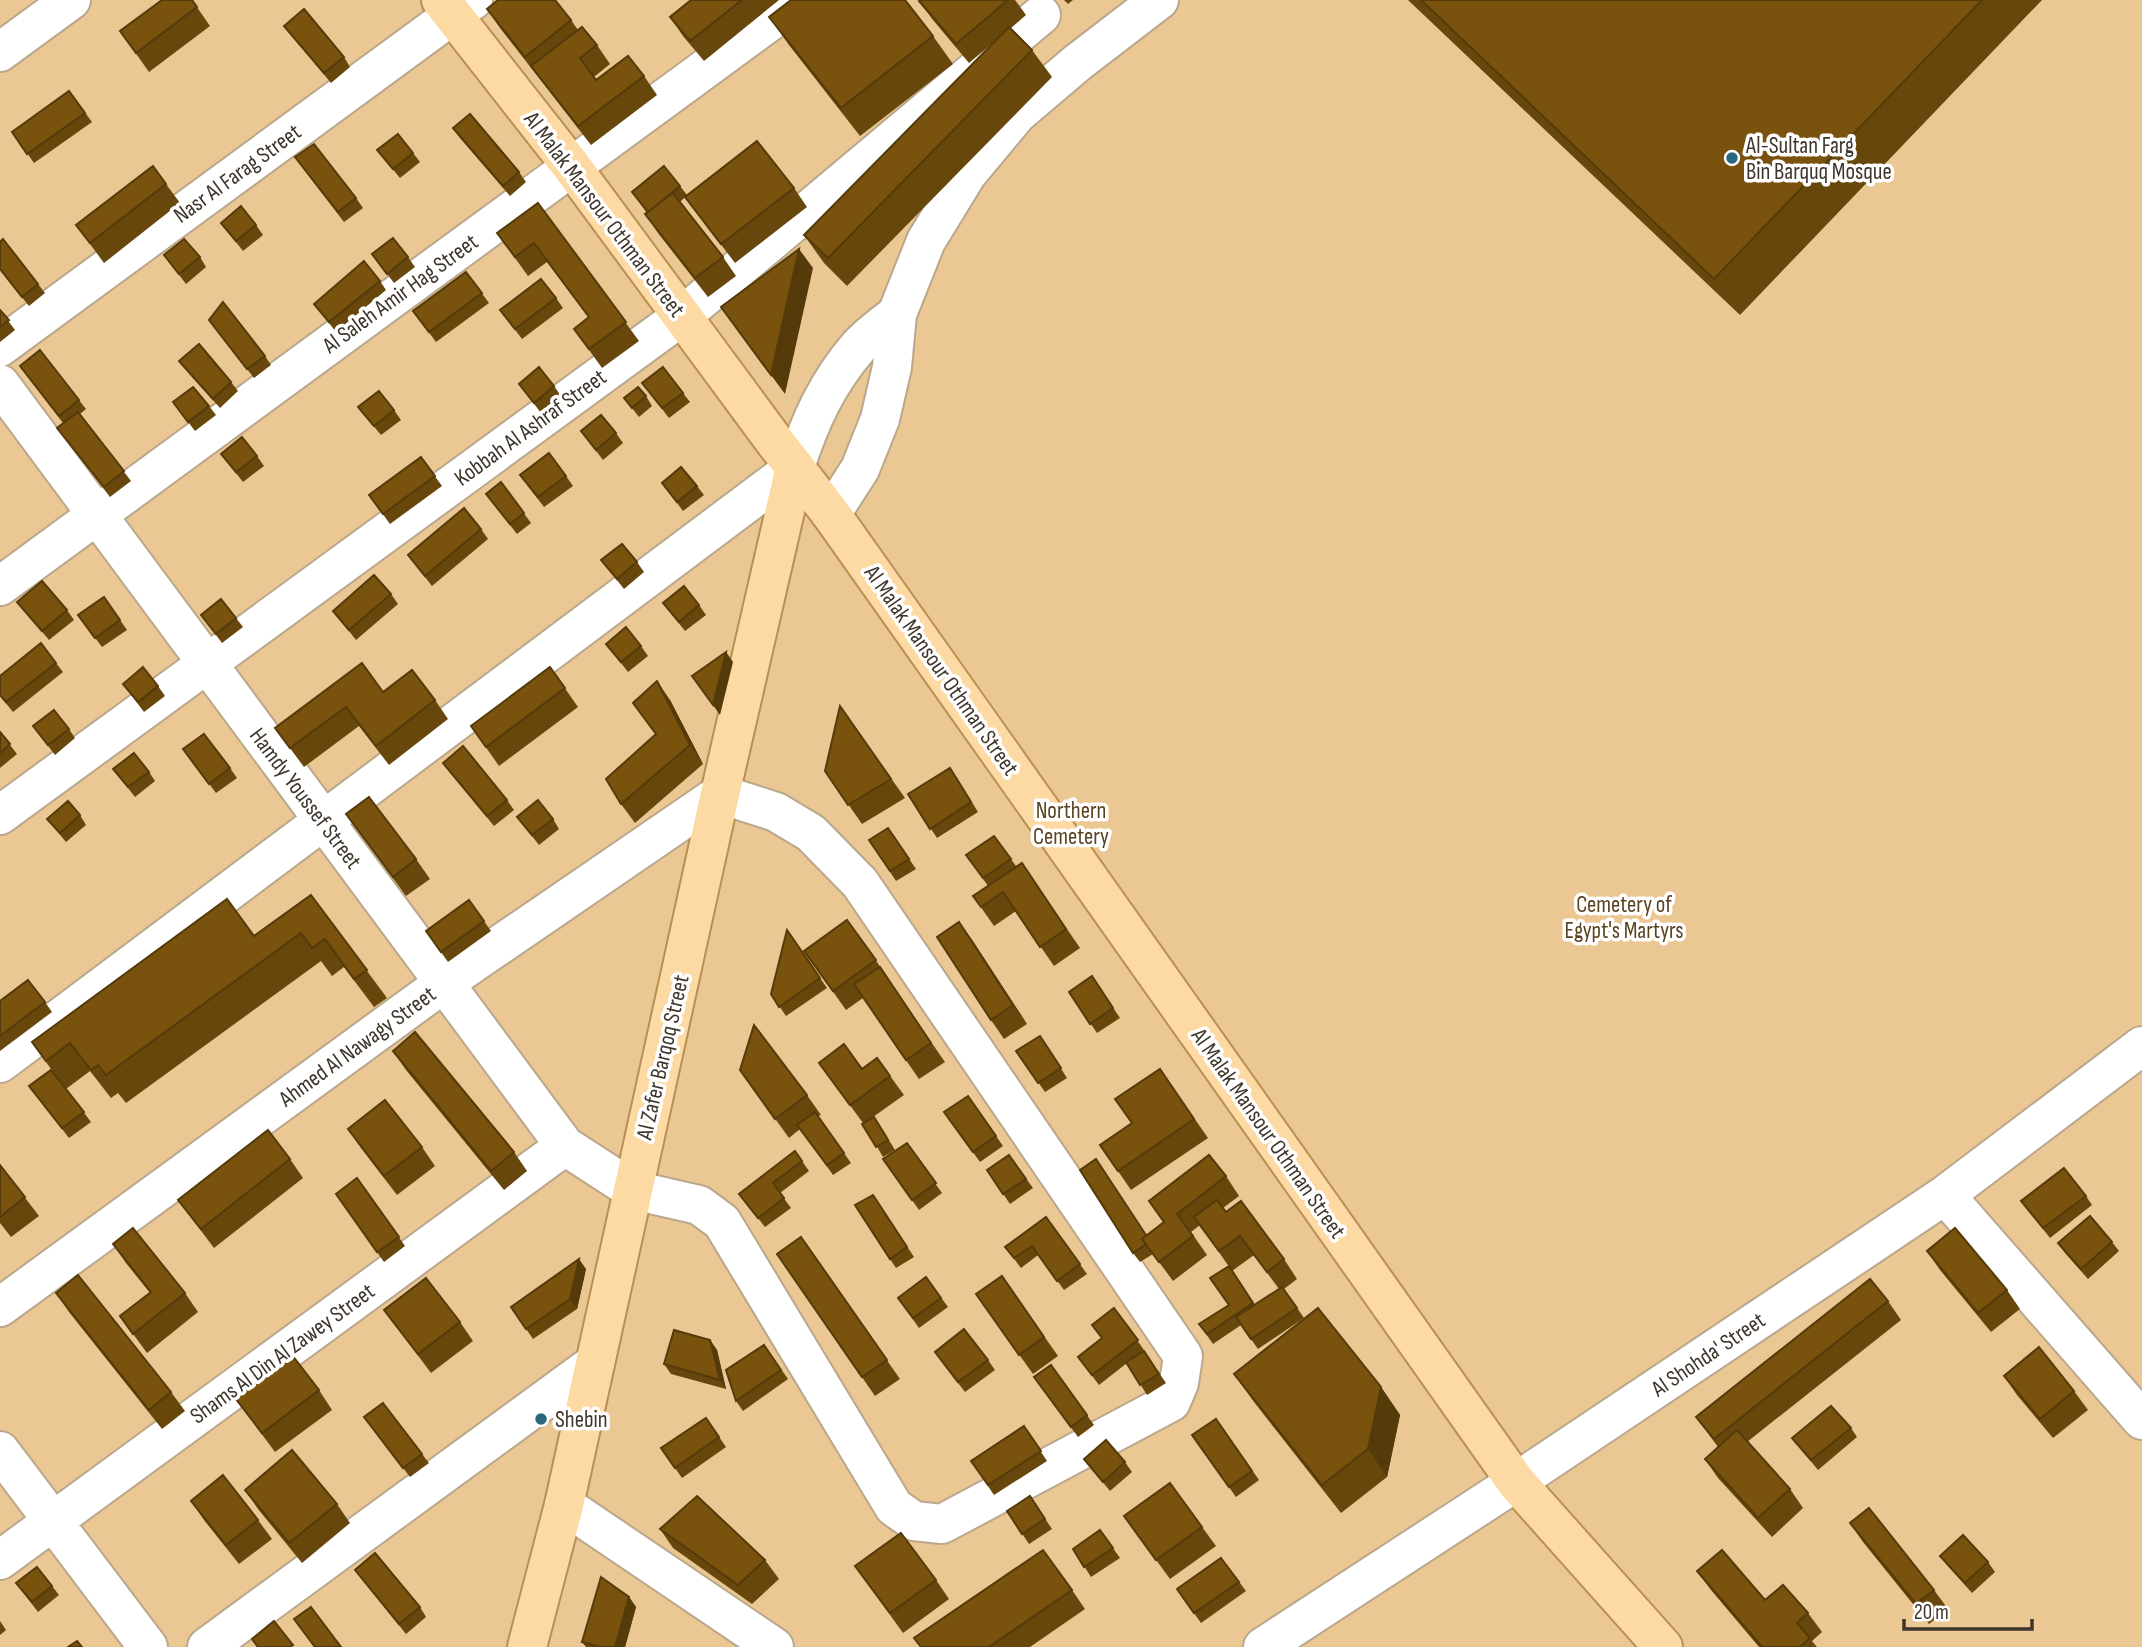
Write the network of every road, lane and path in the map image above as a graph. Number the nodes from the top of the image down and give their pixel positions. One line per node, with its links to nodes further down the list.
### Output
1 (71, 0): 6 (street)
2 (799, 0): 8 (street, Al Saleh Amir Hag Street)
3 (1159, 0): 7 (street)
4 (456, 5): 8 (main road, Al Malak Mansour Othman Street); 11 (street, Nasr Al Farag Street)
5 (1035, 8): 7 (street); 10 (street, Kobbah Al Ashraf Street)
6 (0, 52)
7 (1077, 63): 9 (street)
8 (572, 167): 10 (main road, Al Malak Mansour Othman Street); 15 (street, Al Saleh Amir Hag Street)
9 (897, 314): 13 (street); 14 (street)
10 (681, 316): 13 (main road, Al Malak Mansour Othman Street); 17 (street, Kobbah Al Ashraf Street)
11 (0, 347)
12 (0, 384): 15 (street, Hamdy Youssef Street)
13 (795, 467): 14 (main road, Al Malak Mansour Othman Street); 18 (main road, Al Zafer Barqoq Street); 20 (street)
14 (831, 514): 31 (main road, Al Malak Mansour Othman Street)
15 (97, 515): 16 (street, Al Saleh Amir Hag Street); 17 (street, Hamdy Youssef Street)
16 (0, 586)
17 (207, 663): 19 (street, Kobbah Al Ashraf Street); 20 (street, Hamdy Youssef Street)
18 (720, 794): 21 (street, Ahmed Al Nawagy Street); 25 (main road, Al Zafer Barqoq Street); 25 (street, Hamdy Youssef Street)
19 (0, 815)
20 (323, 821): 21 (street, Hamdy Youssef Street); 23 (street)
21 (444, 983): 24 (street, Hamdy Youssef Street); 27 (street, Ahmed Al Nawagy Street)
22 (2142, 1046): 26 (street, Al Shohda' Street)
23 (0, 1063)
24 (565, 1146): 25 (street, Hamdy Youssef Street); 33 (street, Shams Al Din Al Zawey Street)
25 (633, 1190): 28 (main road, Al Zafer Barqoq Street)
26 (1945, 1195): 29 (street); 31 (street, Al Shohda' Street)
27 (0, 1307)
28 (595, 1363): 32 (main road, Al Zafer Barqoq Street); 36 (street)
29 (2142, 1420)
30 (0, 1451): 33 (street)
31 (1516, 1482): 39 (street, Al Shohda' Street); 40 (main road, Al Malak Mansour Othman Street)
32 (564, 1505): 37 (main road, Al Zafer Barqoq Street); 38 (street)
33 (53, 1521): 34 (street, Shams Al Din Al Zawey Street); 35 (street)
34 (0, 1560)
35 (148, 1647)
36 (207, 1647)
37 (527, 1647)
38 (774, 1647)
39 (1263, 1647)
40 (1662, 1647)

